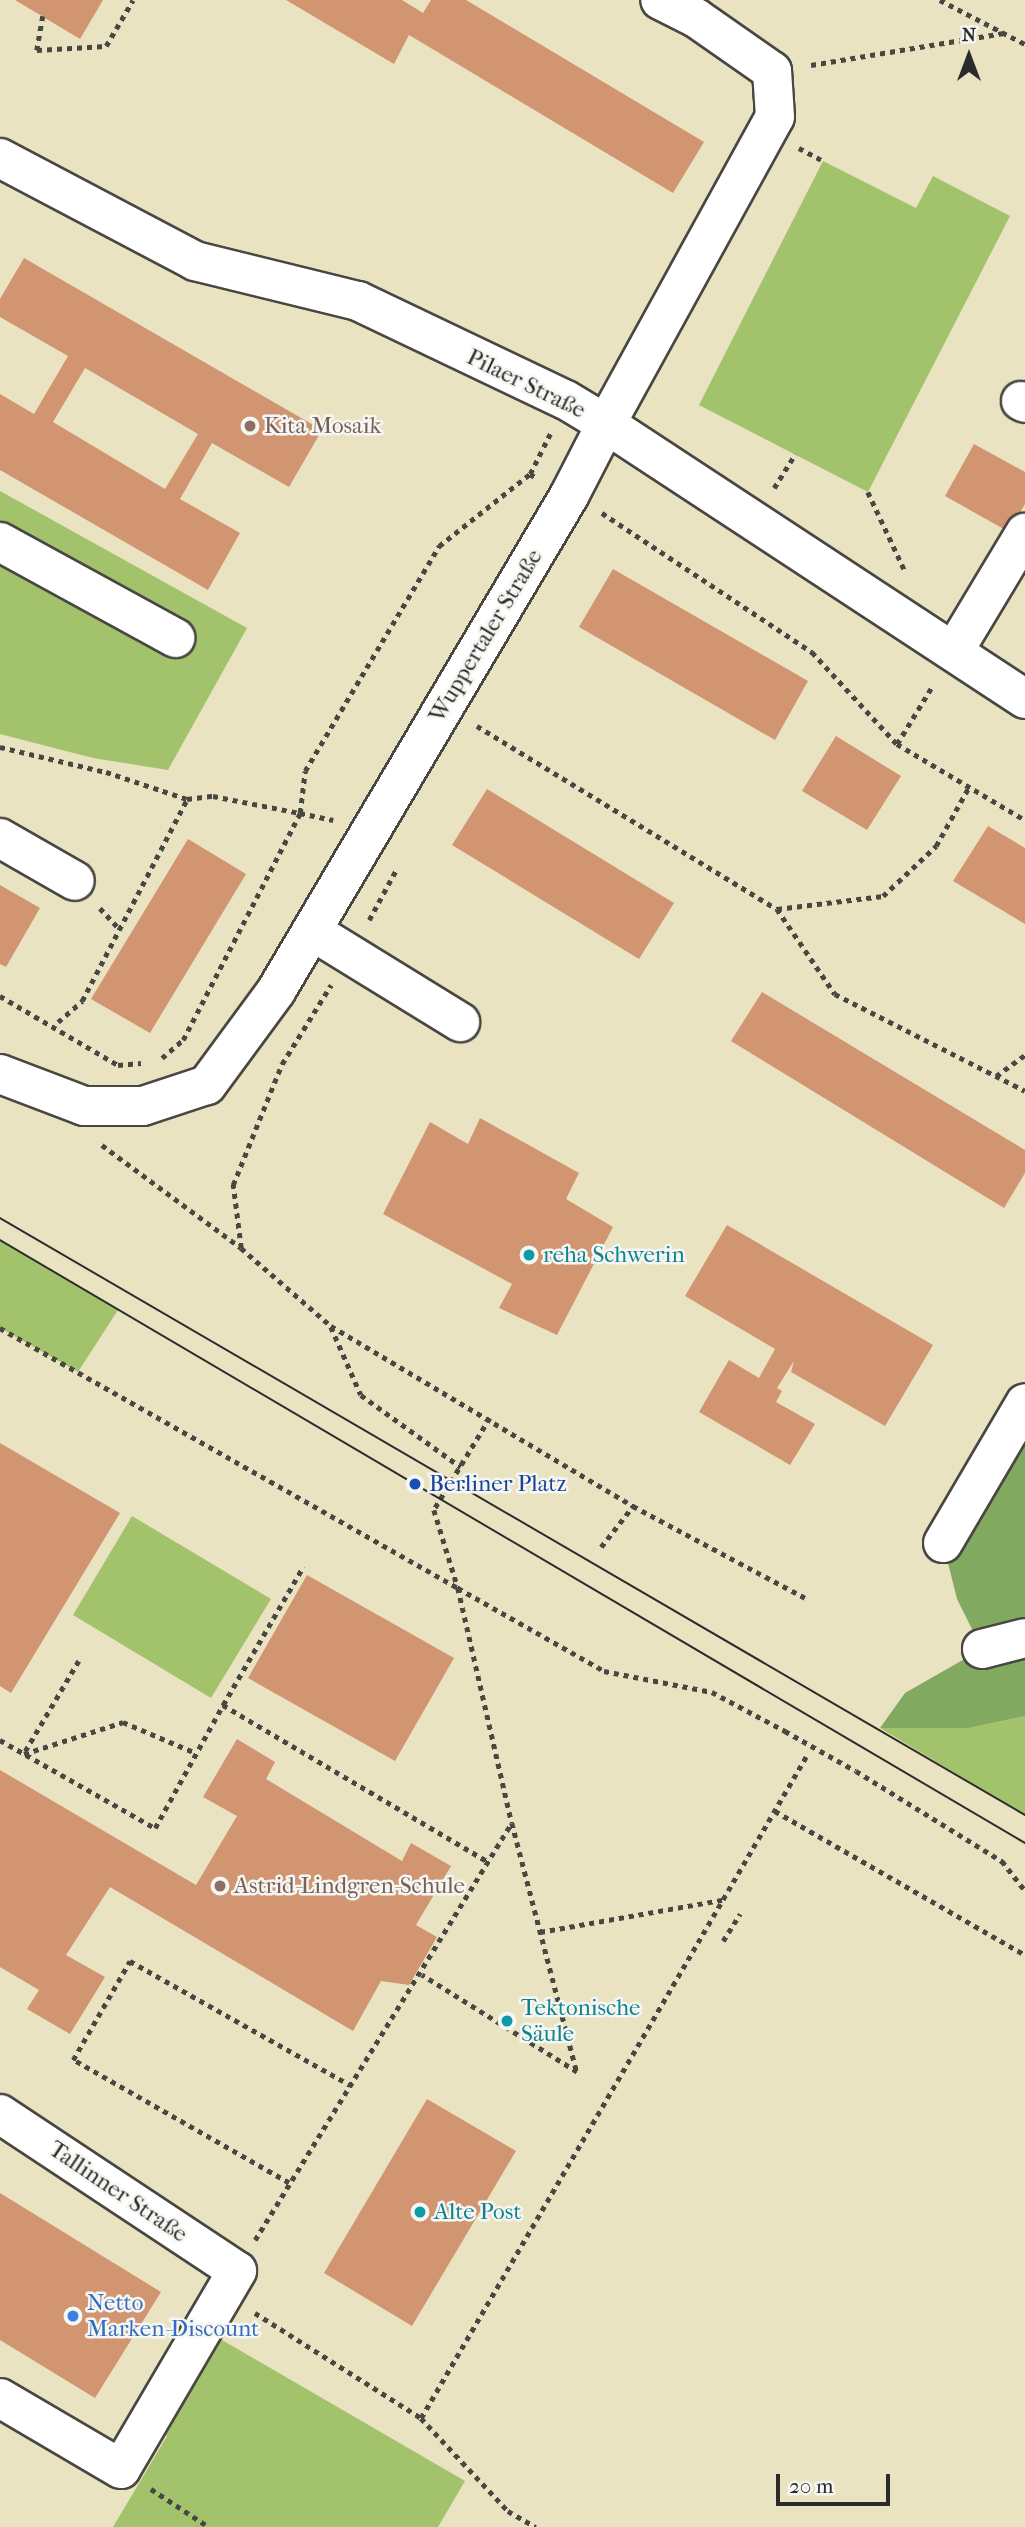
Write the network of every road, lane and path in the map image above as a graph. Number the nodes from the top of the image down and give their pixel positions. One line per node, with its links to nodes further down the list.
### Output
1 (134, 0): 4 (path)
2 (660, 0): 7 (street)
3 (940, 0): 5 (path)
4 (43, 16)
5 (1005, 33): 6 (path); 7 (path)
6 (1025, 44)
7 (772, 71): 9 (street, Pilaer Straße)
8 (1, 161): 9 (street, Pilaer Straße)
9 (606, 424): 11 (street, Wuppertaler Straße); 16 (street)
10 (868, 492): 14 (path)
11 (580, 509): 21 (path); 25 (path); 31 (street, Wuppertaler Straße)
12 (1025, 533): 16 (street)
13 (0, 542): 15 (street)
14 (916, 580)
15 (175, 638)
16 (954, 651): 17 (street); 21 (path)
17 (1025, 699)
18 (483, 713): 19 (path)
19 (476, 725): 20 (path); 30 (path)
20 (469, 737)
21 (897, 744): 23 (path)
22 (0, 747): 24 (path)
23 (969, 787): 26 (path); 30 (path)
24 (187, 799): 25 (path); 34 (path)
25 (300, 813): 33 (path)
26 (1025, 820)
27 (0, 838): 29 (street)
28 (403, 858): 32 (path)
29 (75, 881)
30 (777, 909): 38 (path)
31 (312, 931): 32 (street); 37 (street, Wuppertaler Straße)
32 (350, 955): 35 (street); 41 (path)
33 (0, 996)
34 (58, 1022)
35 (460, 1022)
36 (1025, 1055): 38 (path)
37 (0, 1074)
38 (996, 1076): 39 (path)
39 (1025, 1091)
40 (92, 1137): 41 (path)
41 (241, 1248): 42 (path)
42 (331, 1326): 45 (path); 46 (path)
43 (0, 1328): 51 (path)
44 (1025, 1403): 48 (street)
45 (490, 1418): 46 (path); 47 (path)
46 (461, 1466): 51 (path)
47 (633, 1506): 49 (path); 52 (path)
48 (943, 1543)
49 (601, 1547)
50 (303, 1567): 56 (path)
51 (458, 1588): 62 (path); 64 (path, bridge)
52 (805, 1598)
53 (1025, 1638): 54 (street)
54 (982, 1649)
55 (79, 1661): 59 (path)
56 (223, 1705): 58 (path); 63 (path)
57 (0, 1740): 59 (path)
58 (196, 1753): 59 (path); 59 (path)
59 (24, 1754)
60 (807, 1755): 61 (path)
61 (775, 1811): 65 (path); 69 (path)
62 (512, 1823): 63 (path); 67 (path)
63 (489, 1862): 70 (path)
64 (1025, 1890)
65 (723, 1900): 67 (path); 76 (path)
66 (740, 1914): 68 (path)
67 (540, 1932): 70 (path)
68 (723, 1941)
69 (1025, 1955)
70 (422, 1975): 71 (path)
71 (350, 2085): 73 (path); 73 (path)
72 (0, 2114): 74 (street, Tallinner Straße)
73 (289, 2183): 74 (path)
74 (237, 2271): 76 (path); 77 (street)
75 (0, 2398): 77 (street)
76 (421, 2418): 79 (path)
77 (121, 2469): 78 (path)
78 (209, 2527)
79 (536, 2527)

